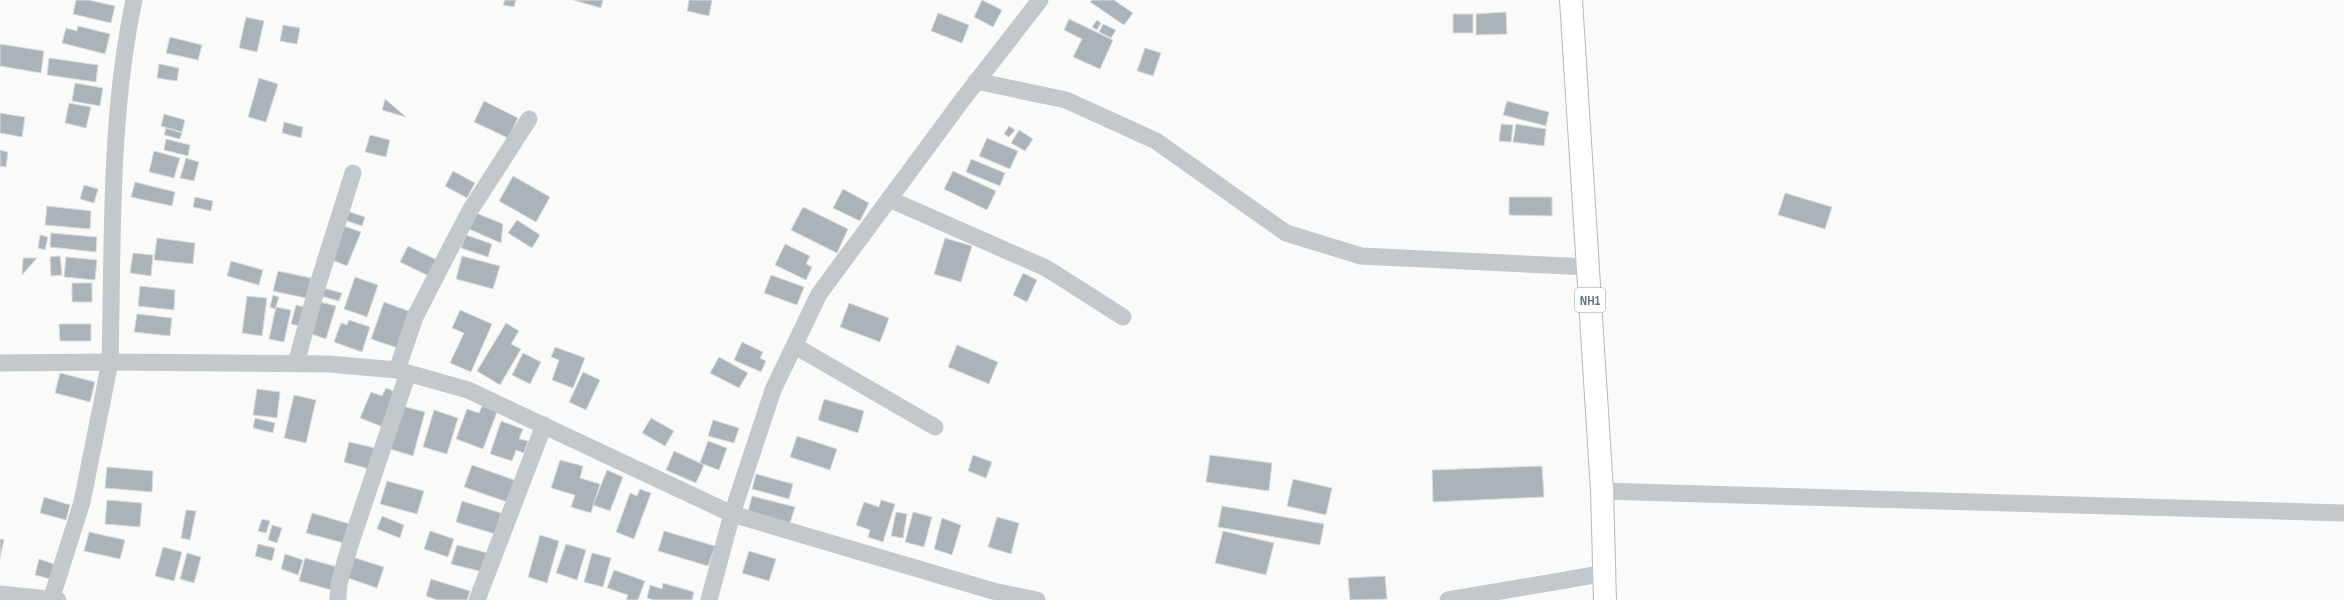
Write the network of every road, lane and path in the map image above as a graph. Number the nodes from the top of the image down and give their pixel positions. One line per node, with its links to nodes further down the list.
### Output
1 (134, 0): 11 (street)
2 (1040, 0): 4 (street)
3 (1571, 0): 8 (highway, NH1)
4 (976, 81): 7 (street); 8 (street)
5 (529, 119): 14 (street)
6 (353, 173): 13 (street)
7 (889, 199): 9 (street); 10 (street)
8 (1588, 267): 17 (highway, NH1)
9 (1123, 317)
10 (794, 346): 16 (street); 19 (street)
11 (110, 362): 12 (street); 13 (street); 22 (street)
12 (0, 363)
13 (296, 363): 14 (street)
14 (403, 371): 15 (street); 24 (street)
15 (544, 425): 19 (street); 25 (street)
16 (935, 427)
17 (1602, 491): 18 (street); 20 (highway, NH1)
18 (2344, 513)
19 (732, 514): 26 (street); 27 (street)
20 (1606, 573): 28 (street); 29 (highway, NH1)
21 (0, 594): 22 (street)
22 (51, 600): 23 (street)
23 (58, 600)
24 (338, 600)
25 (477, 600)
26 (709, 600)
27 (1037, 600)
28 (1448, 600)
29 (1606, 600)

